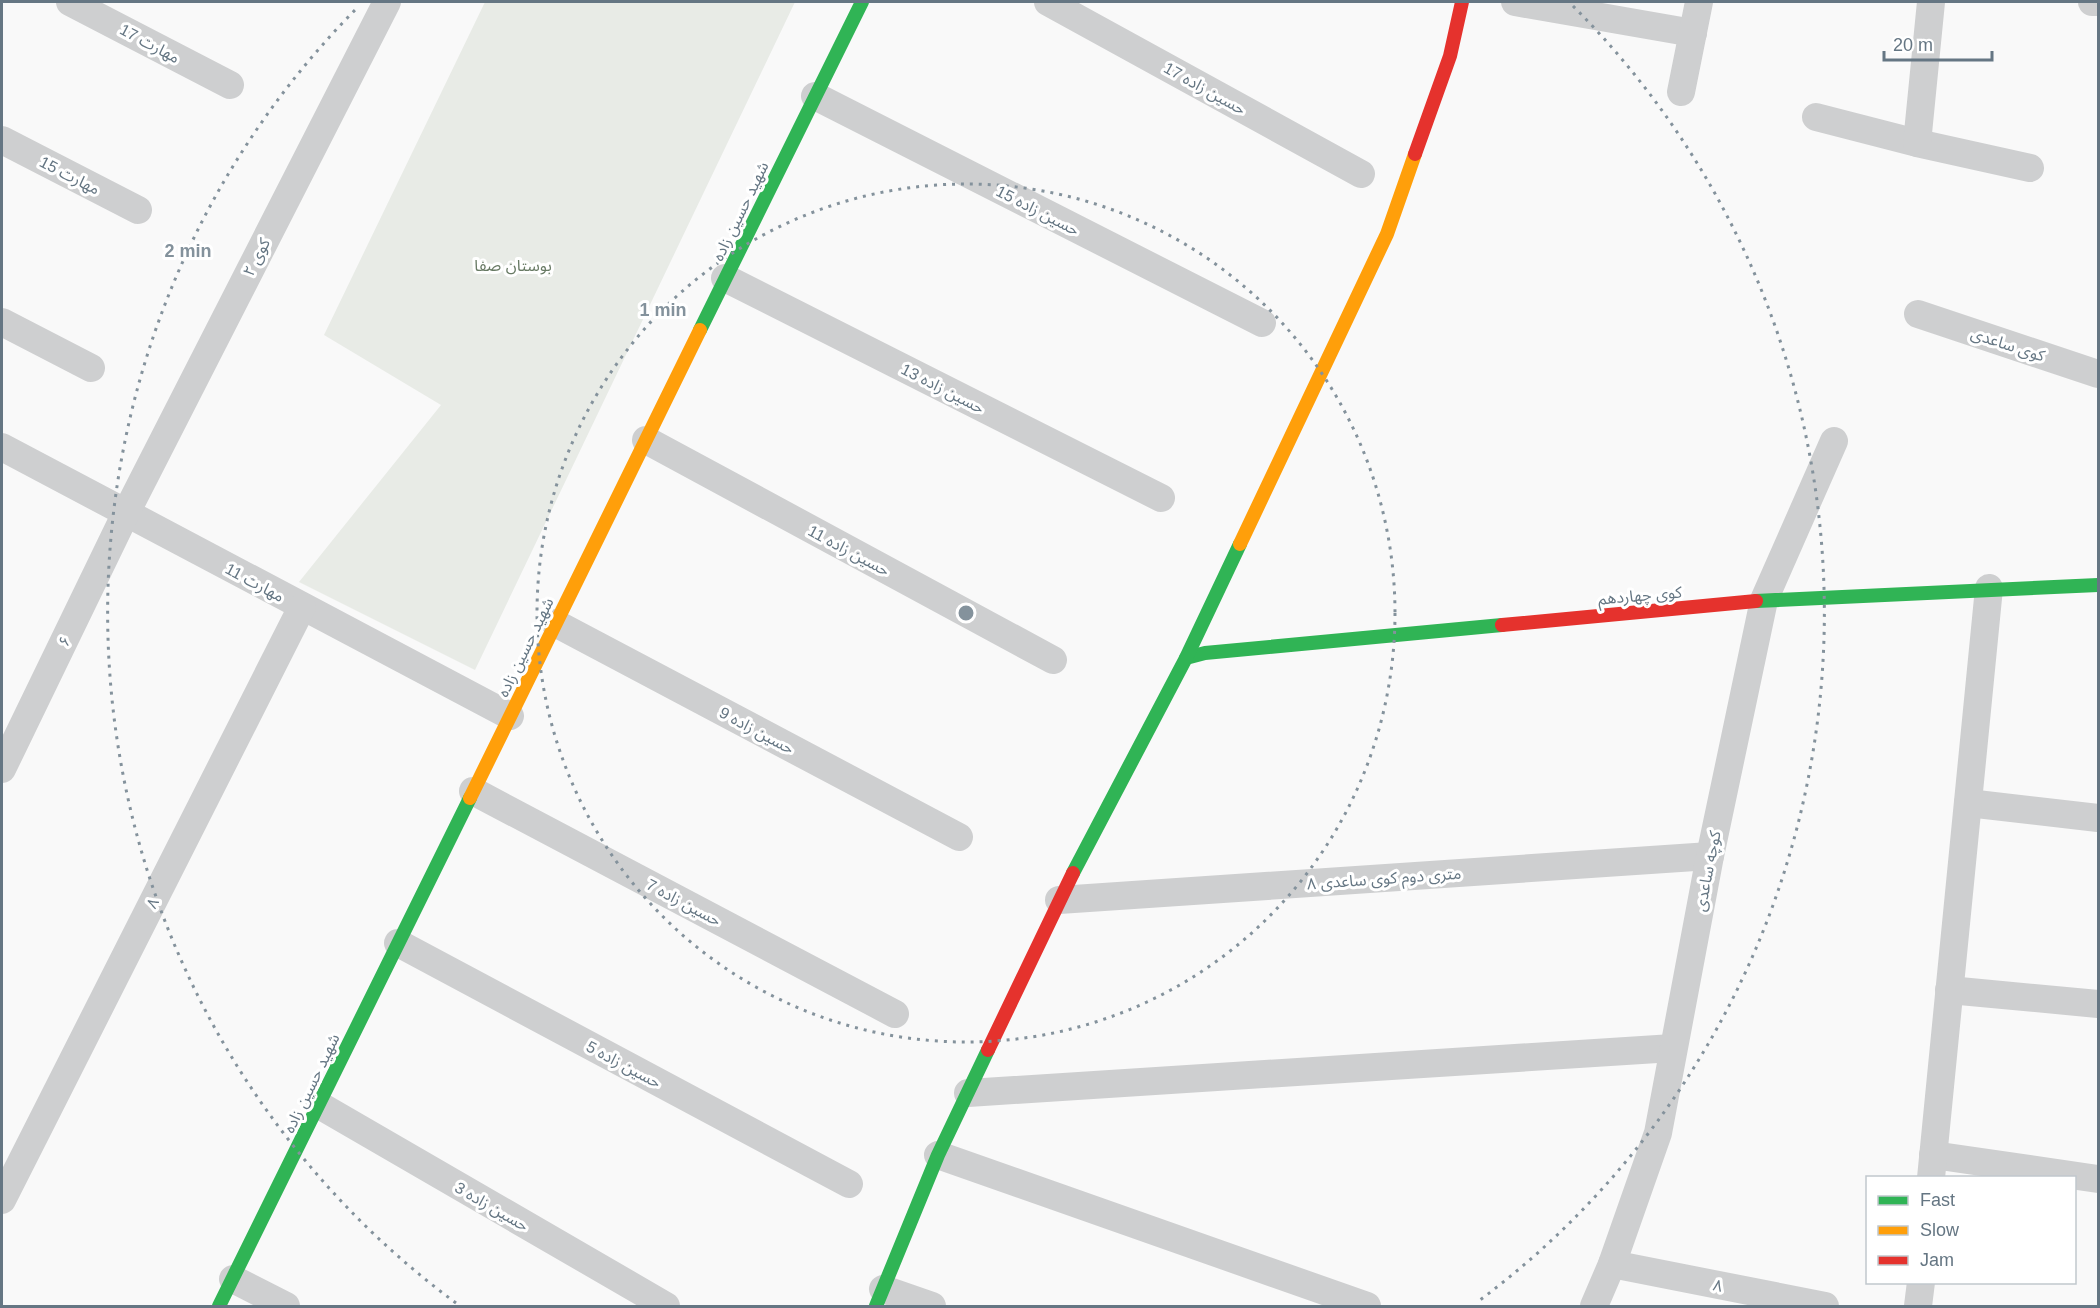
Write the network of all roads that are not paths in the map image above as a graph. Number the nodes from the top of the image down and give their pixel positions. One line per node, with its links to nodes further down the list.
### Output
1 (70, 2): 12 (street, مهارت 17)
2 (387, 2): 31 (street, کوی ۲)
3 (862, 2): 14 (street, شهید حسین زاده)
4 (1048, 2): 19 (street, حسین زاده 17)
5 (1462, 2): 37 (street)
6 (1515, 2): 11 (street)
7 (1699, 2): 11 (street)
8 (1931, 2): 17 (street)
9 (2092, 2): 10 (street)
10 (2098, 2)
11 (1693, 33): 13 (street)
12 (230, 86)
13 (1681, 92)
14 (815, 96): 21 (street, شهید حسین زاده); 24 (street, حسین زاده 15)
15 (1816, 117): 17 (street)
16 (2, 140): 20 (street, مهارت 15)
17 (1917, 143): 18 (street)
18 (2030, 168)
19 (1361, 174)
20 (138, 210)
21 (726, 278): 27 (street, شهید حسین زاده); 30 (street, حسین زاده 13)
22 (1918, 314): 26 (street, کوی ساعدی‌)
23 (2, 322): 25 (street)
24 (1262, 323)
25 (91, 368)
26 (2098, 374)
27 (646, 440): 36 (street, شهید حسین زاده); 38 (street, حسین زاده 11)
28 (1834, 441): 34 (street, کوچه ساعدی)
29 (2, 447): 31 (street, مهارت 11)
30 (1161, 498)
31 (126, 513): 35 (street, مهارت 11); 40 (street, ۶)
32 (2098, 585): 33 (street, کوی چهاردهم)
33 (1989, 588): 34 (street, کوی چهاردهم); 42 (street)
34 (1764, 600): 37 (street, کوی چهاردهم); 45 (street, کوچه ساعدی)
35 (302, 607): 39 (street, مهارت 11); 60 (street, ۸)
36 (555, 623): 39 (street, شهید حسین زاده); 44 (street, حسین زاده 9)
37 (1186, 658): 46 (street)
38 (1053, 660)
39 (510, 716): 41 (street, شهید حسین زاده)
40 (2, 769)
41 (473, 791): 47 (street, شهید حسین زاده); 50 (street, حسین زاده 7)
42 (1968, 803): 43 (street); 48 (street)
43 (2098, 818)
44 (959, 837)
45 (1710, 856): 46 (street, ۸ متری دوم کوی ساعدی); 51 (street, کوچه ساعدی)
46 (1059, 900): 52 (street)
47 (398, 943): 53 (street, شهید حسین زاده); 59 (street, حسین زاده 5)
48 (1949, 990): 49 (street); 55 (street)
49 (2098, 1004)
50 (895, 1014)
51 (1673, 1048): 52 (street); 61 (street, کوچه ساعدی)
52 (968, 1093): 54 (street)
53 (319, 1105): 62 (street, شهید حسین زاده); 67 (street, حسین زاده 3)
54 (939, 1155): 64 (street); 69 (street)
55 (1932, 1166): 56 (street)
56 (2060, 1176)
57 (2076, 1177): 58 (street)
58 (2098, 1179)
59 (849, 1184)
60 (2, 1200)
61 (1612, 1264): 70 (street, کوچه ساعدی); 71 (street, ۸)
62 (233, 1280): 65 (street, شهید حسین زاده); 66 (street)
63 (1921, 1284): 72 (street)
64 (879, 1298): 68 (street)
65 (219, 1306)
66 (286, 1306)
67 (666, 1306)
68 (932, 1306)
69 (1367, 1306)
70 (1594, 1306)
71 (1825, 1306)
72 (1918, 1306)

